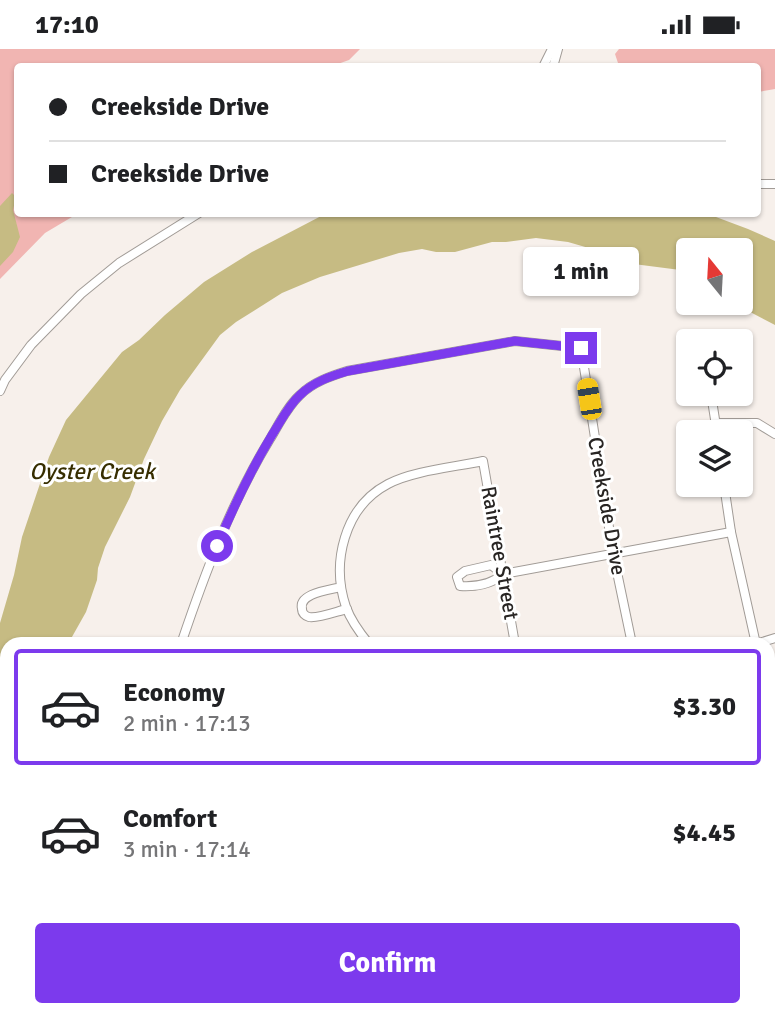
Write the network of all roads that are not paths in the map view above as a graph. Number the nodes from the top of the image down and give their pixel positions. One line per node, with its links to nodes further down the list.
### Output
1 (193, 217): 2 (street)
2 (0, 391)
3 (753, 423): 4 (street)
4 (775, 434)
5 (726, 497): 6 (street)
6 (731, 531): 7 (street); 15 (street)
7 (613, 553): 8 (street); 11 (street, Creekside Drive); 14 (street, Creekside Drive)
8 (503, 574): 8 (street); 9 (street, Raintree Street); 13 (street, Raintree Street)
9 (341, 587): 10 (street); 10 (street)
10 (347, 608): 12 (street)
11 (183, 637)
12 (364, 637)
13 (514, 637)
14 (631, 637)
15 (754, 637)

